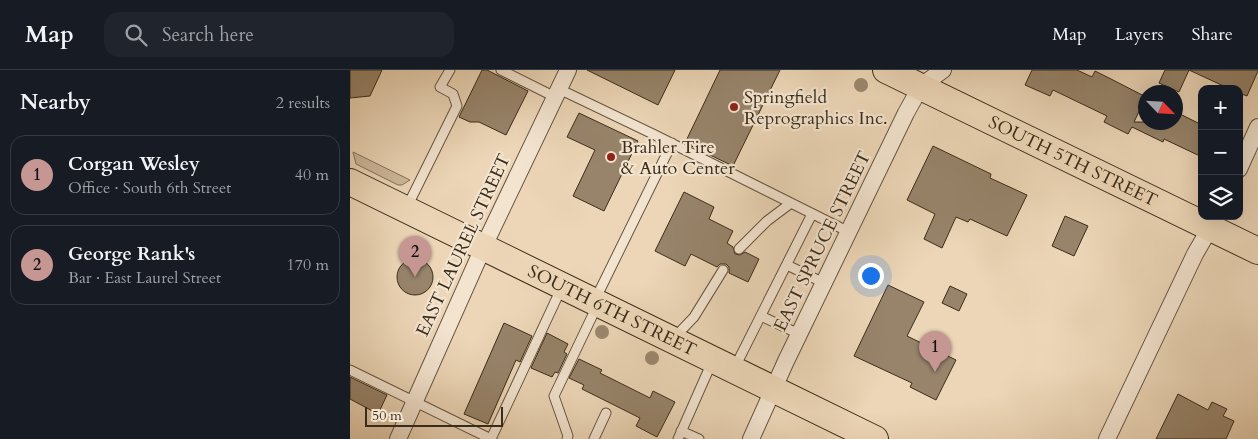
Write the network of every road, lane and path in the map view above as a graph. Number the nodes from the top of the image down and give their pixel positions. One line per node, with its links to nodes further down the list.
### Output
1 (450, 70): 13 (lane)
2 (501, 70): 7 (lane)
3 (568, 70): 7 (street, EAST LAUREL STREET)
4 (886, 70): 6 (main road, SOUTH 5TH STREET)
5 (943, 70): 6 (street, EAST SPRUCE STREET)
6 (920, 86): 15 (main road, SOUTH 5TH STREET); 16 (street, EAST SPRUCE STREET)
7 (557, 93): 9 (lane); 17 (street, EAST LAUREL STREET)
8 (1258, 127): 10 (street)
9 (672, 143): 12 (lane); 24 (lane)
10 (1243, 160)
11 (350, 182): 13 (main road, SOUTH 6TH STREET)
12 (791, 203): 14 (lane); 18 (lane)
13 (405, 209): 17 (main road, SOUTH 6TH STREET)
14 (812, 214): 16 (lane); 20 (lane)
15 (1214, 222): 19 (main road, SOUTH 5TH STREET); 41 (street)
16 (849, 232): 22 (street, EAST SPRUCE STREET)
17 (483, 248): 23 (main road, SOUTH 6TH STREET); 31 (street, EAST LAUREL STREET)
18 (739, 249)
19 (1258, 251)
20 (787, 264): 22 (lane); 25 (lane)
21 (723, 270): 27 (lane)
22 (824, 283): 26 (street, EAST SPRUCE STREET)
23 (562, 286): 24 (main road, SOUTH 6TH STREET); 35 (lane)
24 (596, 303): 27 (main road, SOUTH 6TH STREET); 36 (lane)
25 (761, 316): 26 (lane); 28 (lane)
26 (799, 334): 30 (street, EAST SPRUCE STREET)
27 (672, 340): 28 (main road, SOUTH 6TH STREET)
28 (723, 365): 30 (main road, SOUTH 6TH STREET); 33 (lane)
29 (350, 370): 31 (lane)
30 (773, 390): 39 (street, EAST SPRUCE STREET); 40 (main road, SOUTH 6TH STREET)
31 (415, 401): 34 (street, EAST LAUREL STREET); 35 (lane)
32 (606, 413): 37 (lane)
33 (679, 435): 38 (lane)
34 (398, 439)
35 (491, 439)
36 (567, 439)
37 (594, 439)
38 (699, 439)
39 (751, 439)
40 (875, 439)
41 (1107, 439)

